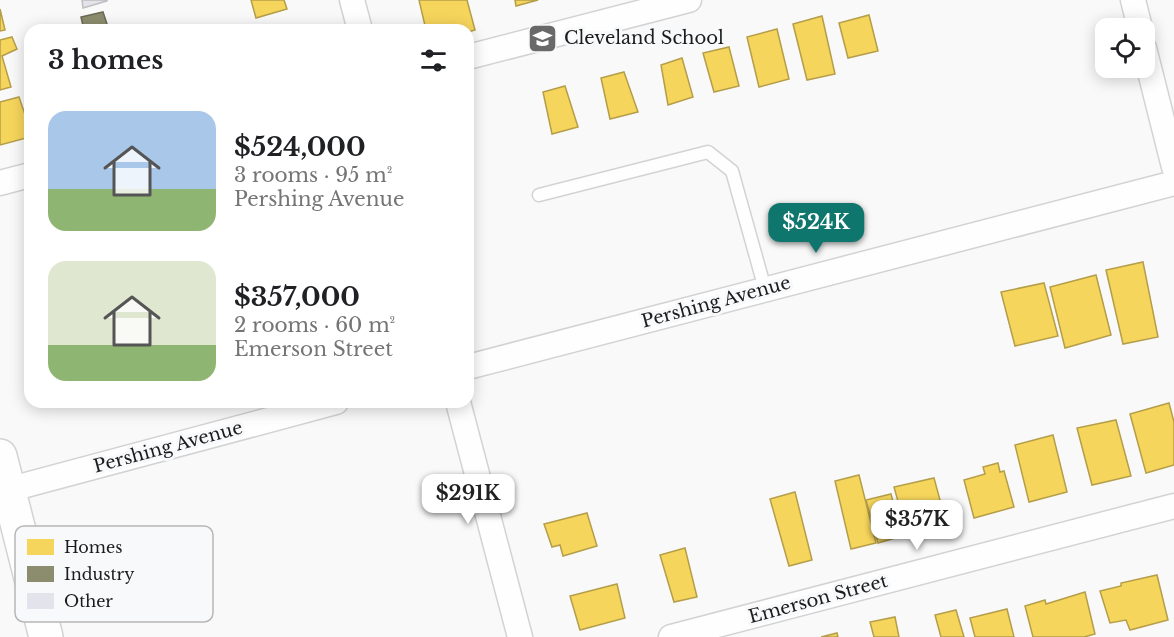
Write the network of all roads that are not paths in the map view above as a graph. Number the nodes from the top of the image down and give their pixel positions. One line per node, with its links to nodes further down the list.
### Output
1 (352, 0): 5 (street)
2 (689, 0): 6 (street)
3 (1133, 0): 4 (street)
4 (1138, 18)
5 (358, 24)
6 (474, 55)
7 (1152, 78): 8 (street)
8 (1174, 167)
9 (24, 177): 10 (street)
10 (0, 183)
11 (1174, 183): 13 (street, Pershing Avenue)
12 (539, 195): 13 (lane)
13 (765, 289): 14 (street, Pershing Avenue)
14 (474, 365)
15 (314, 408): 18 (street, Pershing Avenue)
16 (460, 408): 23 (street)
17 (0, 456): 18 (street)
18 (4, 491): 20 (street)
19 (1174, 506): 24 (street, Emerson Street)
20 (15, 529)
21 (42, 622): 22 (street)
22 (46, 637)
23 (520, 637)
24 (671, 637)

